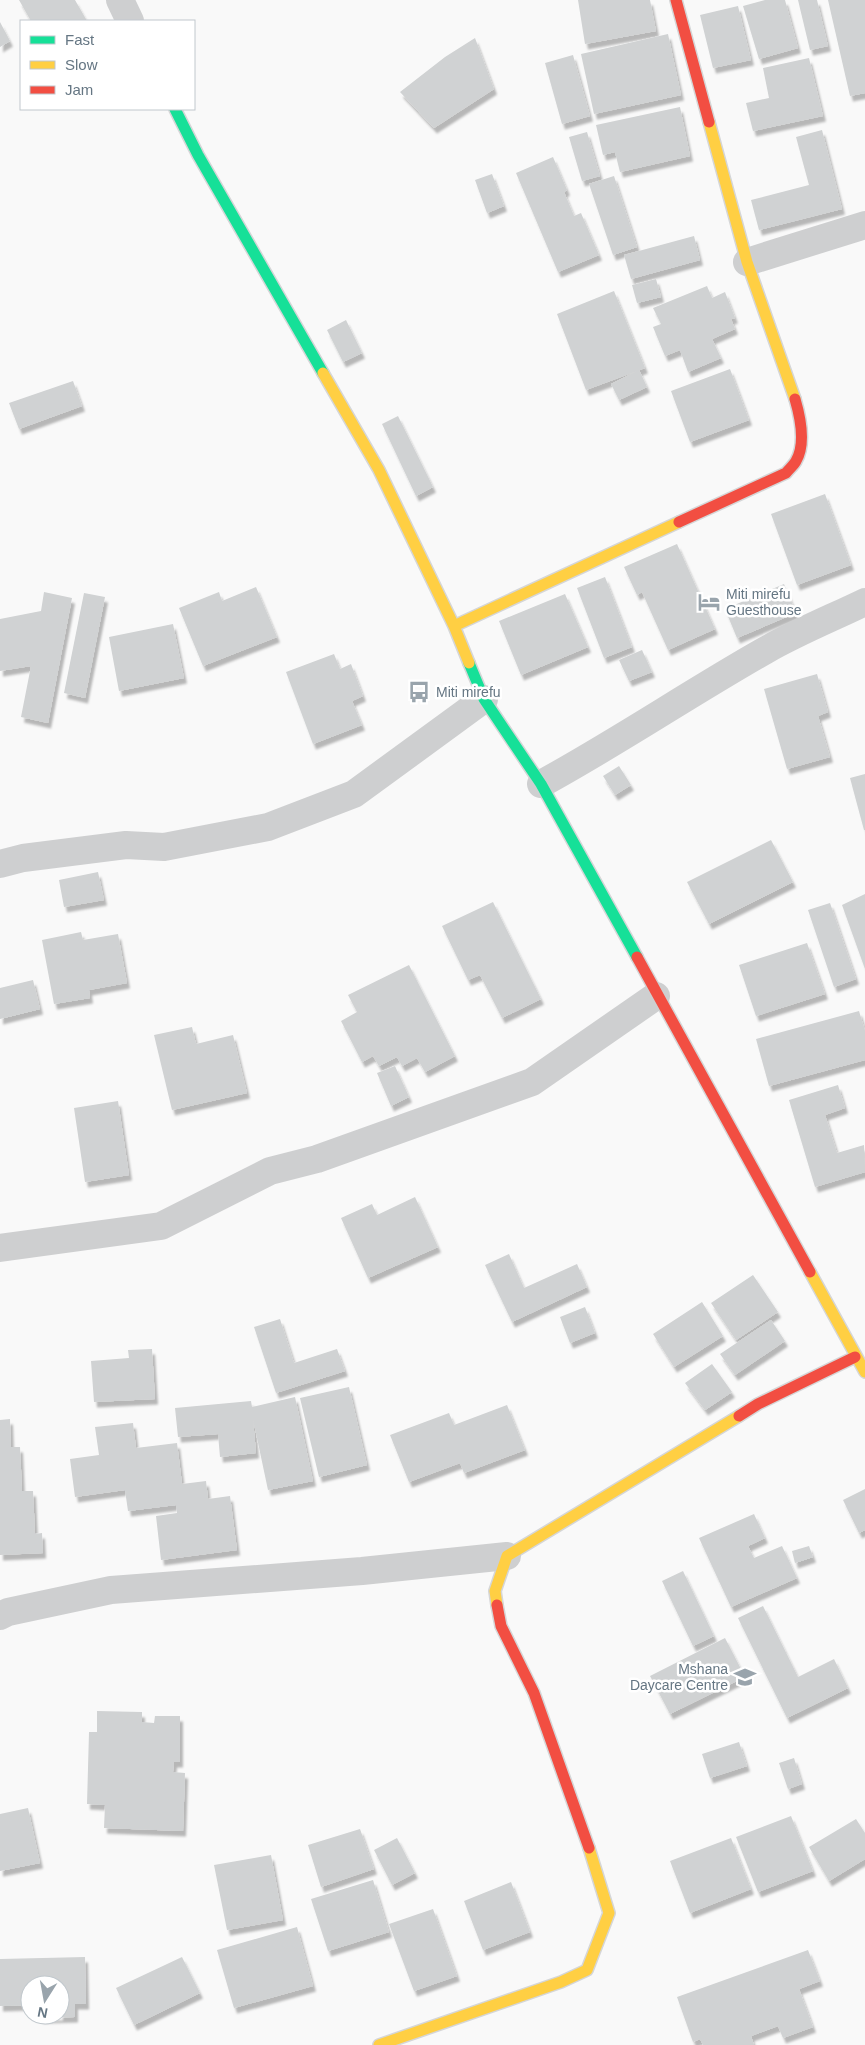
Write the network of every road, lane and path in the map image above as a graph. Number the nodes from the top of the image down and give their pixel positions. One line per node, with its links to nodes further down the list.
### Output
1 (120, 0): 3 (street)
2 (676, 0): 6 (street)
3 (130, 20)
4 (176, 110): 8 (street)
5 (865, 225): 6 (street)
6 (747, 262): 8 (street)
7 (865, 602): 10 (street)
8 (454, 626): 9 (street)
9 (484, 699): 10 (street); 11 (street)
10 (541, 784): 12 (street)
11 (0, 864)
12 (656, 996): 13 (street); 14 (street)
13 (0, 1248)
14 (855, 1357): 15 (street); 16 (street)
15 (865, 1372)
16 (507, 1556): 17 (street); 18 (street)
17 (0, 1616)
18 (379, 2045)

